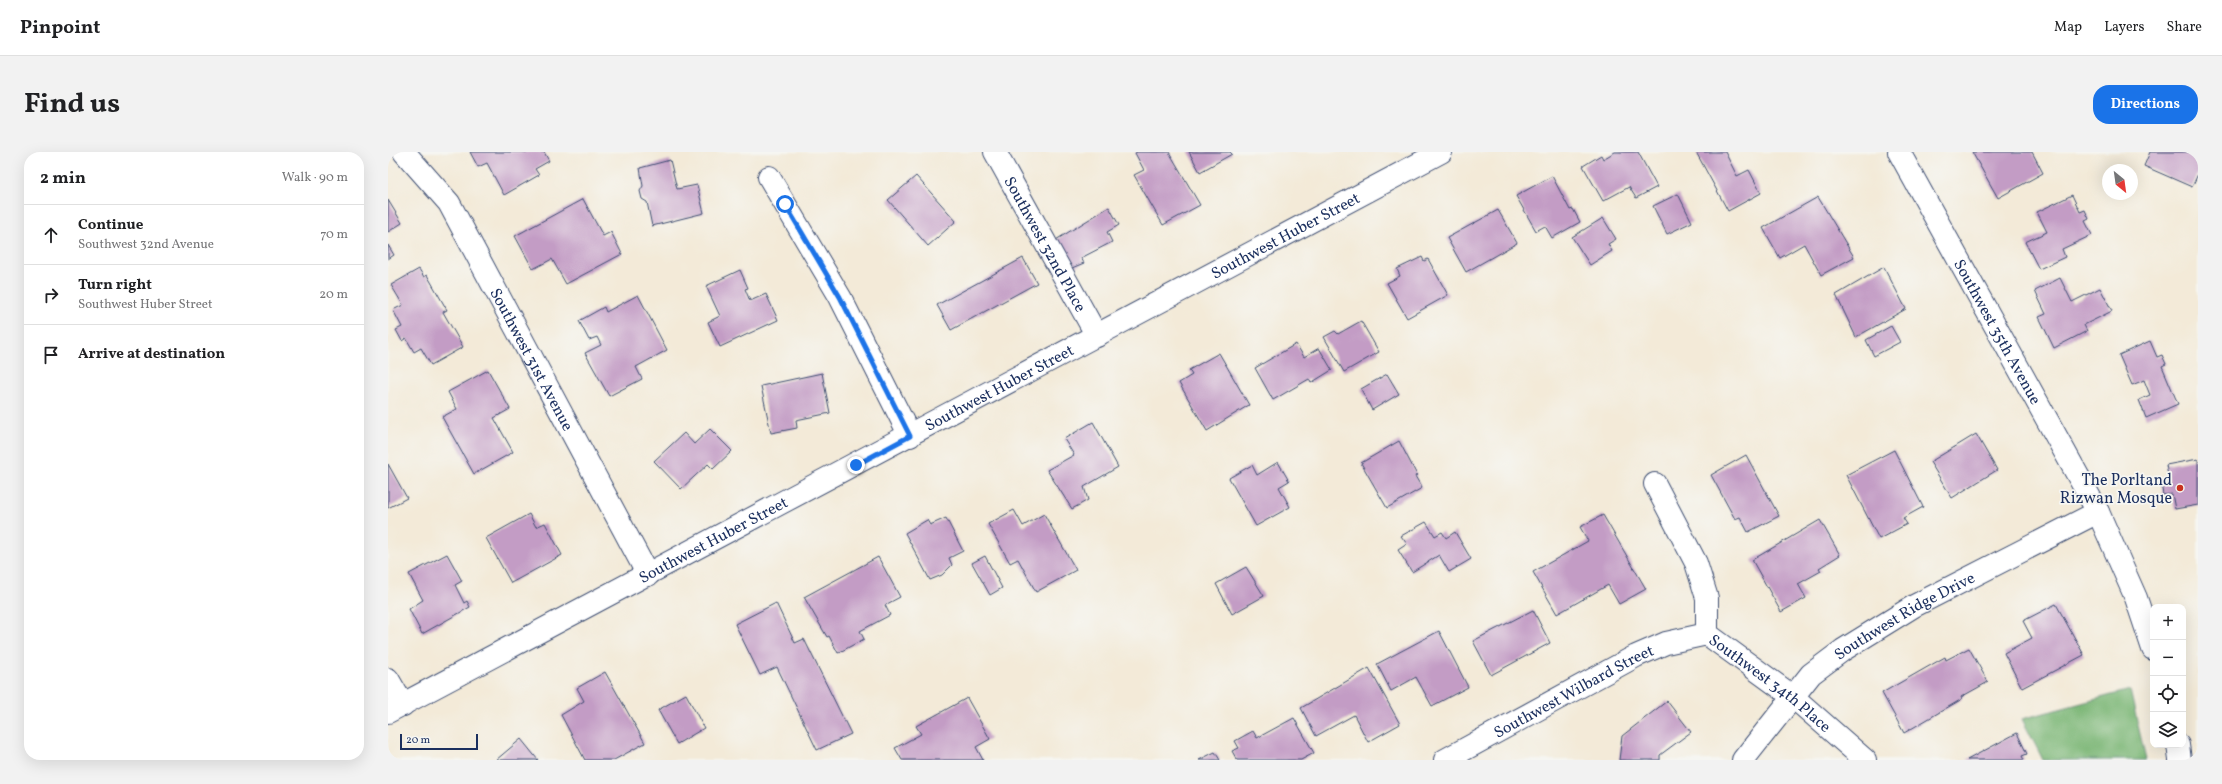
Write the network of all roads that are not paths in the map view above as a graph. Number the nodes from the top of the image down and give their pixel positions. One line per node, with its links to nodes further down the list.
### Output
1 (404, 152): 10 (street, Southwest 31st Avenue)
2 (995, 152): 6 (street, Southwest 32nd Place)
3 (1441, 152): 6 (street, Southwest Huber Street)
4 (1899, 152): 9 (street, Southwest 35th Avenue)
5 (769, 177): 7 (street)
6 (1097, 336): 7 (street, Southwest Huber Street)
7 (910, 436): 10 (street, Southwest Huber Street)
8 (1655, 484): 11 (street, Southwest 34th Place)
9 (2098, 512): 12 (street, Southwest 35th Avenue); 14 (street, Southwest Ridge Drive)
10 (648, 575): 15 (street, Southwest Huber Street)
11 (1706, 634): 14 (street, Southwest 34th Place); 17 (street, Southwest Wilbard Street)
12 (2150, 640)
13 (388, 678): 15 (street)
14 (1792, 696): 18 (street, Southwest Ridge Drive); 19 (street, Southwest 34th Place)
15 (395, 709)
16 (2178, 748): 20 (street)
17 (1445, 760)
18 (1743, 760)
19 (1865, 760)
20 (2180, 760)

